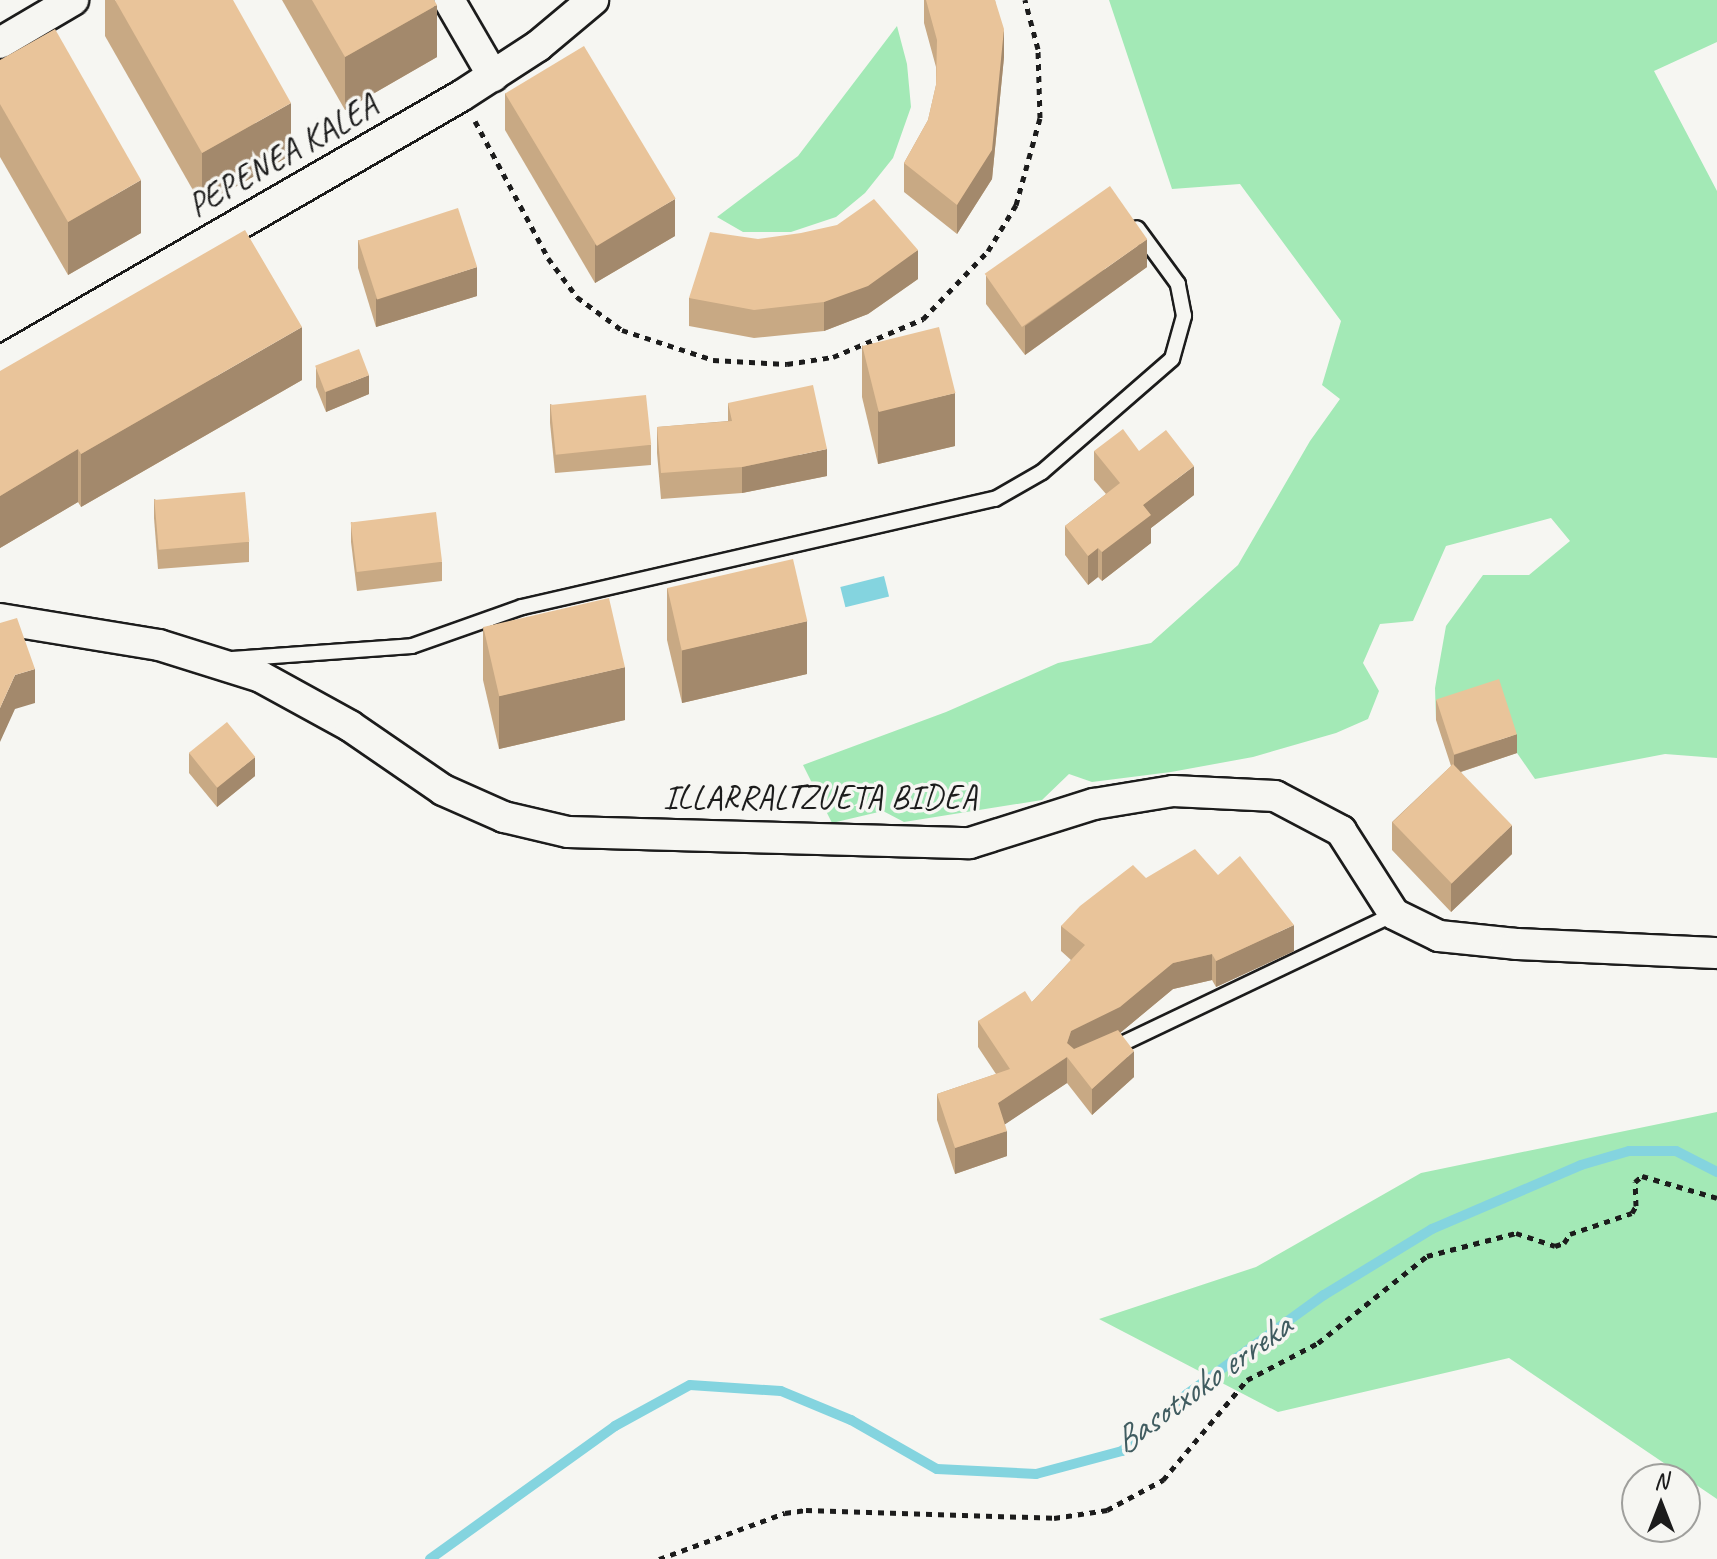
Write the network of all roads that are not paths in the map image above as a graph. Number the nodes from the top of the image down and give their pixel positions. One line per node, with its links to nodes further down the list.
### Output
1 (73, 0): 4 (street)
2 (449, 0): 5 (street)
3 (593, 0): 5 (street, PEPENEA KALEA)
4 (0, 43)
5 (493, 76): 7 (street, PEPENEA KALEA)
6 (1133, 222): 9 (lane)
7 (0, 362)
8 (0, 619): 9 (street, ILLARRALTZUETA BIDEA)
9 (208, 660): 10 (street, ILLARRALTZUETA BIDEA)
10 (1394, 914): 11 (street); 12 (lane)
11 (1717, 953)
12 (1091, 1059)

